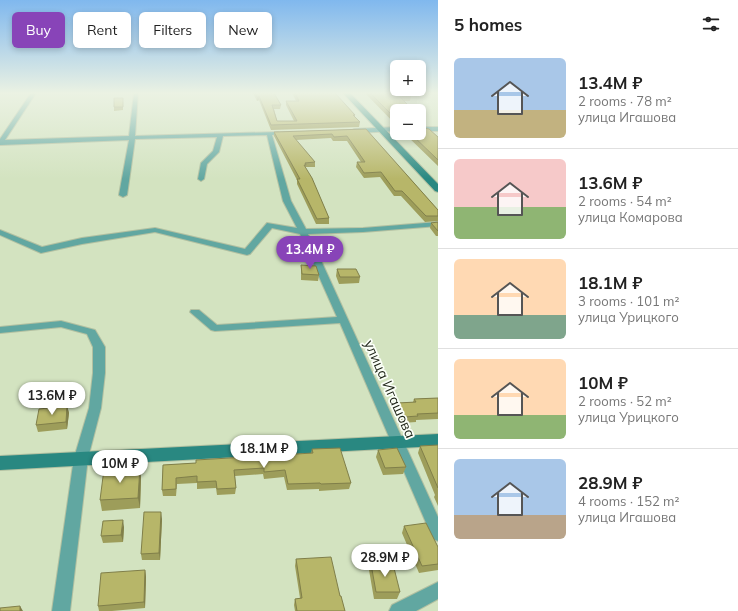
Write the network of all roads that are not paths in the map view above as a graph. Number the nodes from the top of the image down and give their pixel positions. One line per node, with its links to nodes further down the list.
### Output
1 (15, 122): 13 (street)
2 (133, 122): 12 (street)
3 (373, 122): 6 (main road)
4 (426, 129): 5 (street)
5 (438, 129)
6 (381, 130): 7 (street); 8 (street); 15 (main road)
7 (390, 130)
8 (349, 131)
9 (269, 133): 10 (street); 11 (street); 19 (street, улица Игашова)
10 (285, 133)
11 (220, 135): 12 (street); 14 (street)
12 (132, 138): 13 (street); 16 (street)
13 (0, 142)
14 (201, 179)
15 (438, 189)
16 (123, 195)
17 (438, 224): 19 (street)
18 (0, 232): 19 (street)
19 (303, 232): 21 (street, улица Игашова)
20 (195, 312): 21 (street)
21 (343, 320): 24 (street, улица Игашова)
22 (0, 330): 25 (street)
23 (438, 440): 24 (main road)
24 (396, 442): 25 (main road); 27 (street, улица Игашова)
25 (81, 458): 26 (main road); 29 (street)
26 (0, 464)
27 (438, 534)
28 (438, 590): 30 (street)
29 (60, 611)
30 (398, 611)

